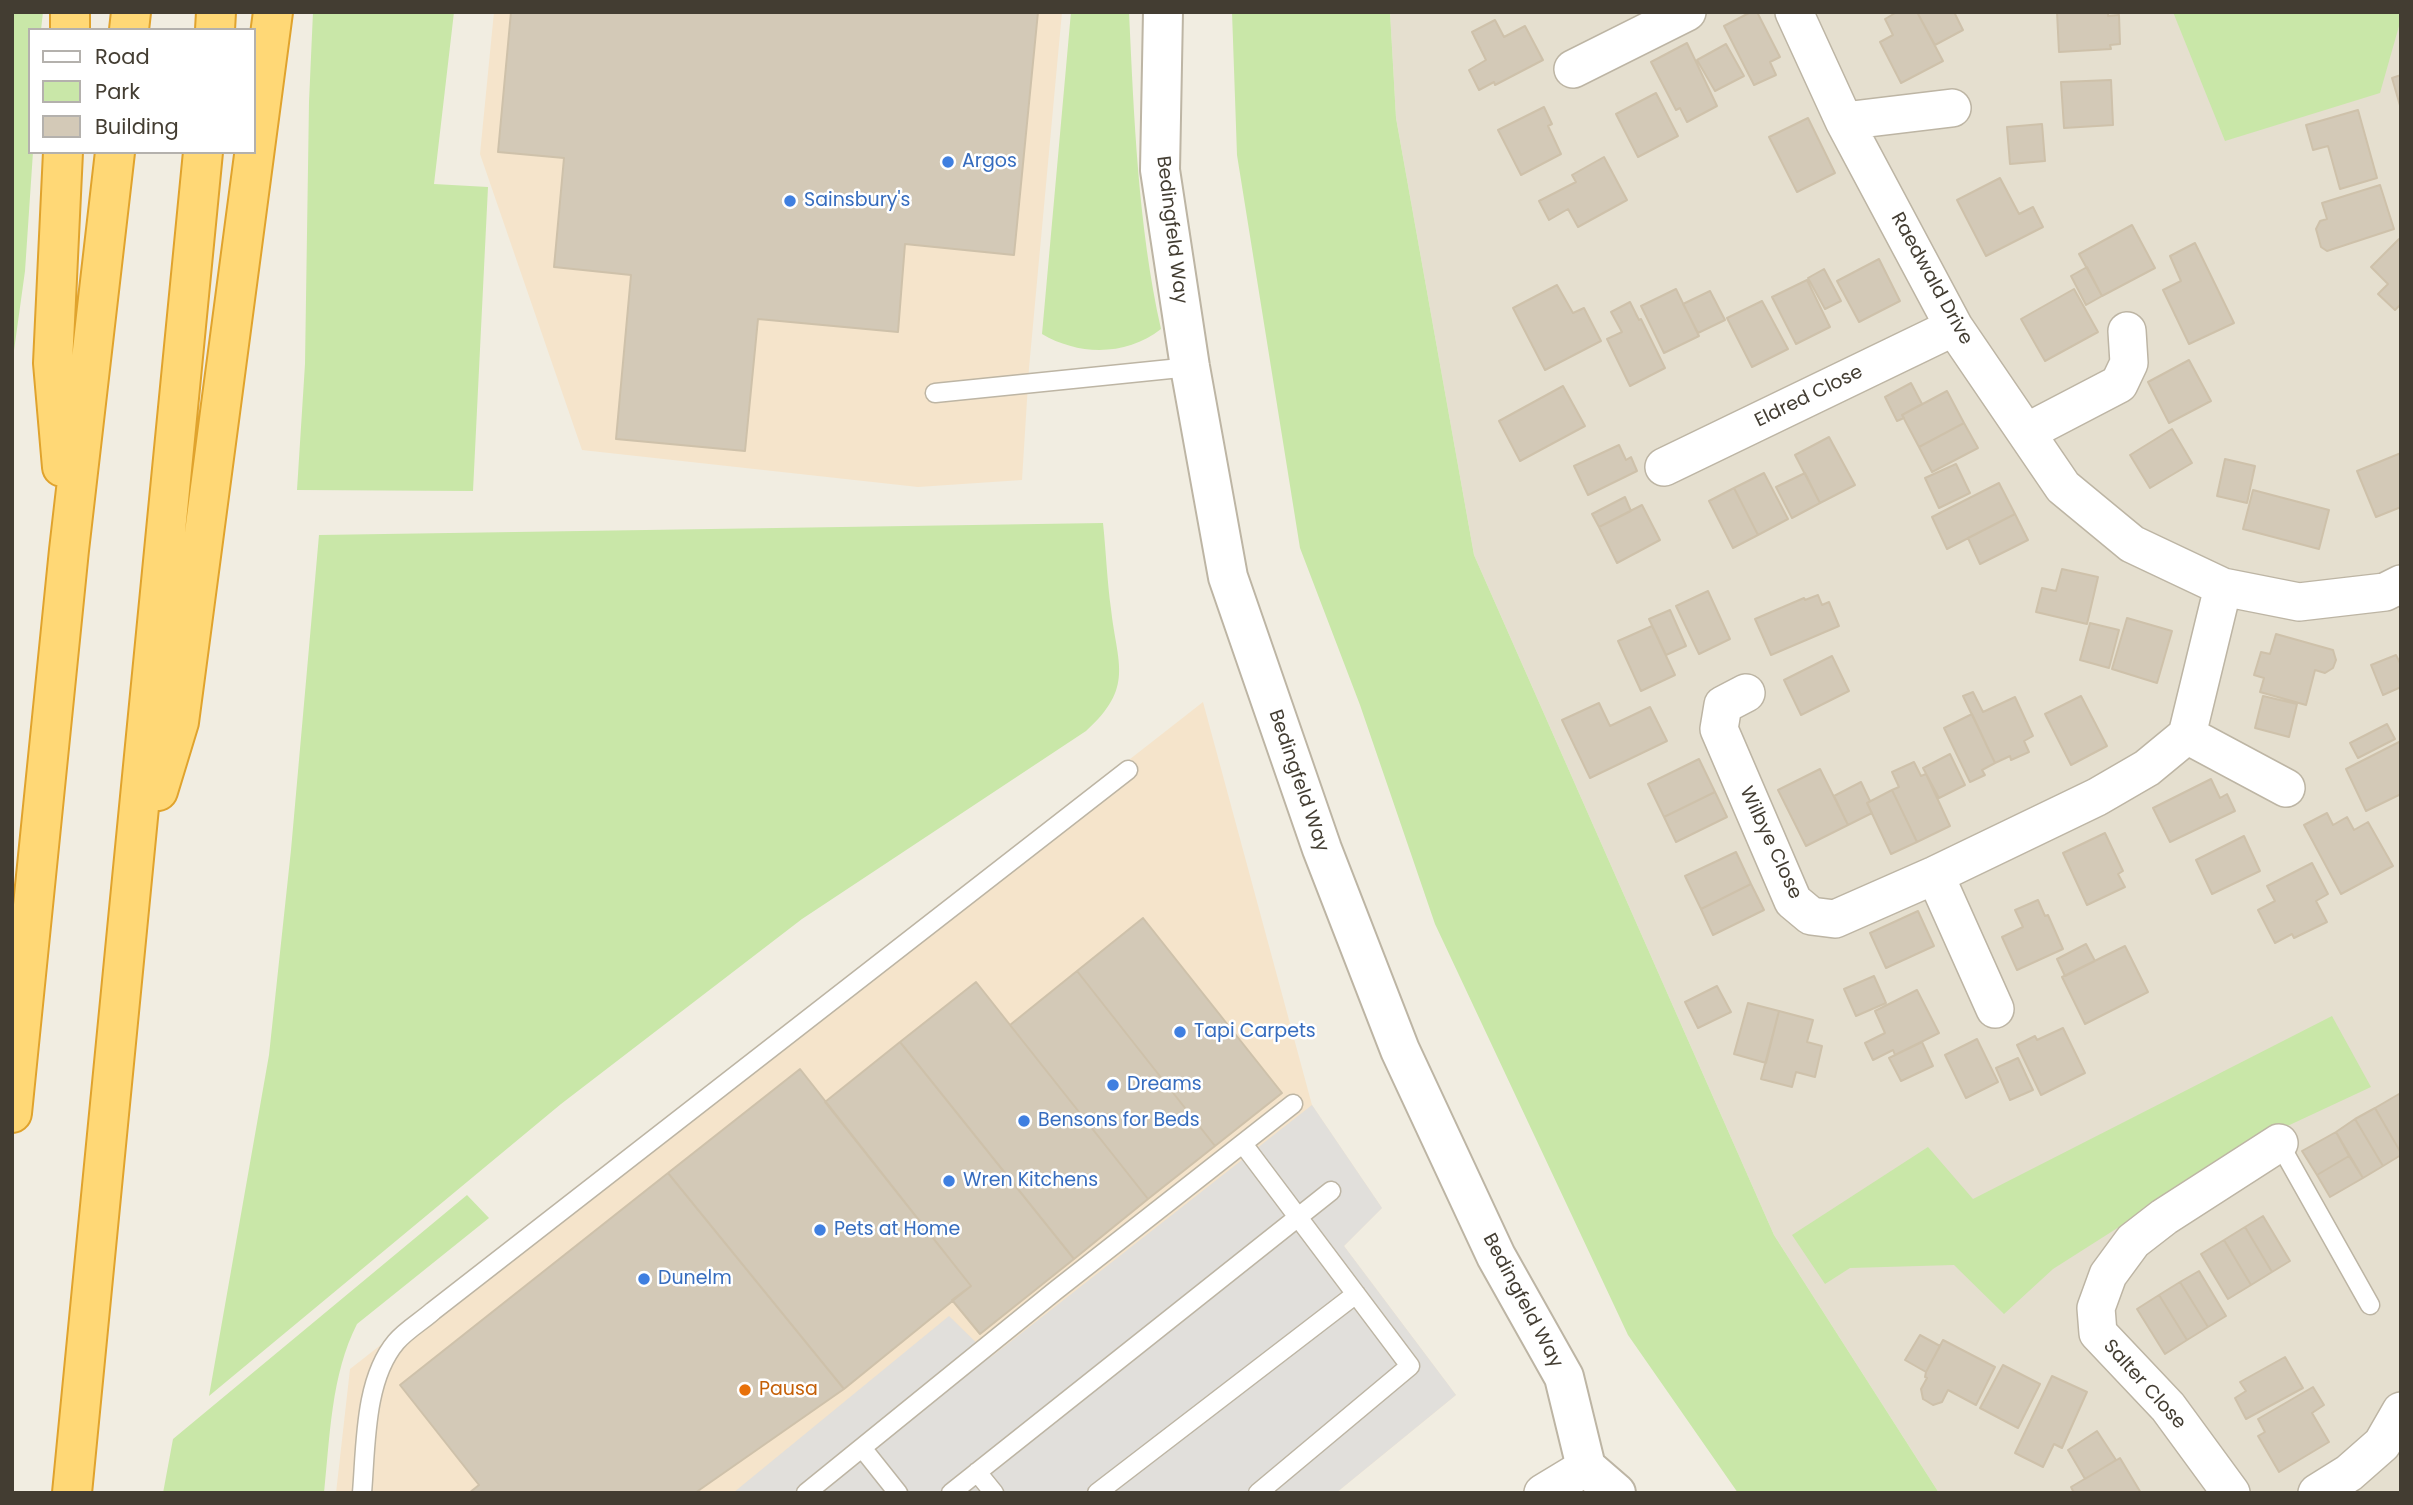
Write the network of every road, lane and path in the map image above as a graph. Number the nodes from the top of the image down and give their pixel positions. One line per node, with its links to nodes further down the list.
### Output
1 (273, 12): 8 (highway)
2 (1163, 12): 15 (street, Bedingfeld Way)
3 (1687, 12): 5 (street)
4 (1794, 12): 7 (street, Raedwald Drive)
5 (1573, 69)
6 (1952, 108): 7 (street)
7 (1844, 121): 13 (street, Raedwald Drive)
8 (256, 140)
9 (63, 154): 19 (highway)
10 (115, 154): 19 (highway)
11 (203, 154): 26 (highway)
12 (254, 154): 26 (highway)
13 (1954, 327): 17 (street, Raedwald Drive); 18 (street, Eldred Close)
14 (2127, 331): 17 (street)
15 (1190, 366): 16 (lane); 39 (street, Bedingfeld Way)
16 (935, 393)
17 (2026, 432): 21 (street, Raedwald Drive)
18 (1664, 467)
19 (69, 550): 30 (highway)
20 (2401, 584): 21 (street, Raedwald Drive)
21 (2224, 587): 23 (street)
22 (1746, 693): 27 (street, Wilbye Close)
23 (2187, 735): 25 (street); 27 (street, Wilbye Close)
24 (1128, 770): 42 (lane)
25 (2286, 788)
26 (134, 870): 41 (highway)
27 (1934, 875): 28 (street)
28 (1995, 1009)
29 (1293, 1104): 32 (lane)
30 (12, 1112)
31 (2279, 1143): 36 (lane); 51 (street, Salter Close)
32 (1243, 1144): 34 (lane); 38 (lane)
33 (1331, 1191): 34 (lane)
34 (1298, 1217): 35 (lane); 40 (lane)
35 (1356, 1294): 47 (lane); 48 (lane)
36 (2370, 1305)
37 (2401, 1410): 52 (street)
38 (863, 1449): 43 (lane); 44 (lane)
39 (1586, 1467): 49 (street); 50 (street)
40 (977, 1472): 45 (lane); 46 (lane)
41 (72, 1493)
42 (362, 1493)
43 (806, 1493)
44 (898, 1493)
45 (951, 1493)
46 (994, 1493)
47 (1097, 1493)
48 (1258, 1493)
49 (1543, 1493)
50 (1616, 1493)
51 (2231, 1493)
52 (2317, 1493)

